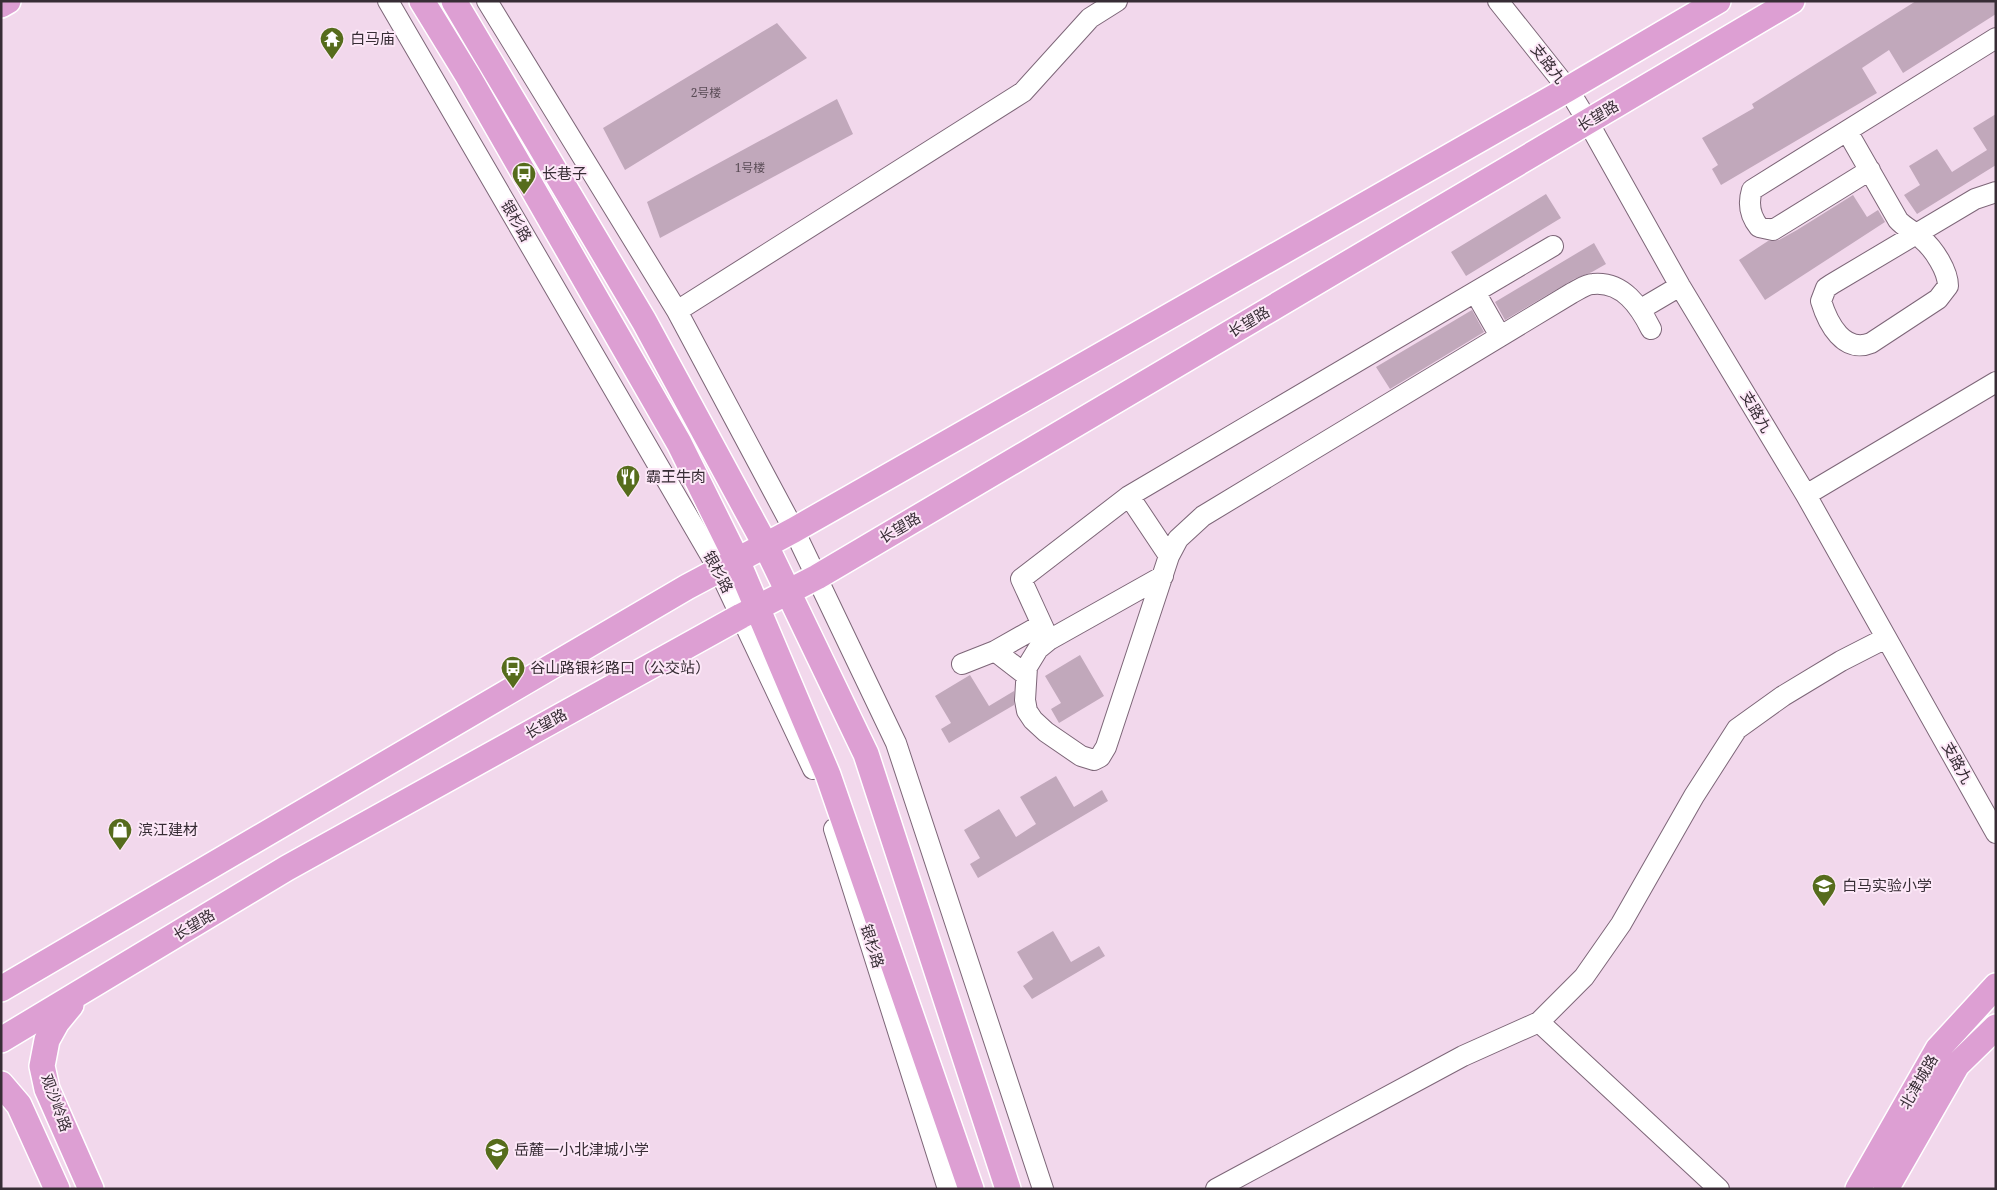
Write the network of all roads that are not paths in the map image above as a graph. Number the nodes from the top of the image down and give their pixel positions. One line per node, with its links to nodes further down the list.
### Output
1 (8, 1): 10 (main road)
2 (388, 1): 31 (street, 银杉路)
3 (422, 1): 31 (main road, 银杉路)
4 (454, 1): 29 (main road)
5 (487, 1): 22 (street)
6 (1117, 1): 22 (street)
7 (1498, 1): 12 (street, 支路九)
8 (1718, 1): 12 (main road)
9 (1792, 1): 13 (main road, 长望路)
10 (1, 5)
11 (1996, 38): 14 (street)
12 (1568, 89): 13 (street, 支路九); 28 (main road)
13 (1588, 122): 19 (street, 支路九); 33 (main road, 长望路)
14 (1847, 131): 15 (street); 15 (street)
15 (1870, 170): 17 (street)
16 (1996, 192): 17 (street)
17 (1916, 234): 17 (street)
18 (1553, 246): 20 (street)
19 (1680, 286): 21 (street); 26 (street, 支路九)
20 (1475, 292): 24 (street); 27 (street)
21 (1641, 309): 23 (street); 24 (street)
22 (677, 311): 28 (street)
23 (1652, 329)
24 (1500, 336): 30 (street)
25 (1996, 382): 26 (street)
26 (1806, 495): 37 (street, 支路九)
27 (1130, 496): 30 (street); 36 (street)
28 (794, 530): 29 (main road); 33 (street)
29 (766, 546): 31 (main road); 34 (main road)
30 (1169, 556): 32 (street)
31 (728, 565): 35 (main road, 银杉路); 43 (main road)
32 (1163, 576): 36 (street); 40 (street)
33 (817, 577): 34 (main road, 长望路); 55 (street)
34 (788, 591): 35 (main road, 长望路); 54 (main road)
35 (749, 612): 44 (main road, 长望路); 52 (street, 银杉路); 53 (main road, 银杉路)
36 (1045, 632): 38 (street); 40 (street)
37 (1886, 638): 41 (street, 支路九); 45 (street)
38 (995, 651): 39 (street); 40 (street)
39 (962, 664)
40 (1026, 675)
41 (1996, 833)
42 (1996, 986): 58 (main road, 北津城路)
43 (1, 989)
44 (81, 994): 47 (main road, 长望路); 48 (main road); 51 (main road, 观沙岭路)
45 (1538, 1022): 56 (street); 57 (street)
46 (1996, 1027): 59 (main road, 北津城路)
47 (1, 1040)
48 (1, 1059)
49 (1, 1084): 50 (main road)
50 (57, 1189)
51 (91, 1189)
52 (948, 1189)
53 (972, 1189)
54 (1008, 1189)
55 (1043, 1189)
56 (1216, 1189)
57 (1719, 1189)
58 (1858, 1189)
59 (1886, 1189)

